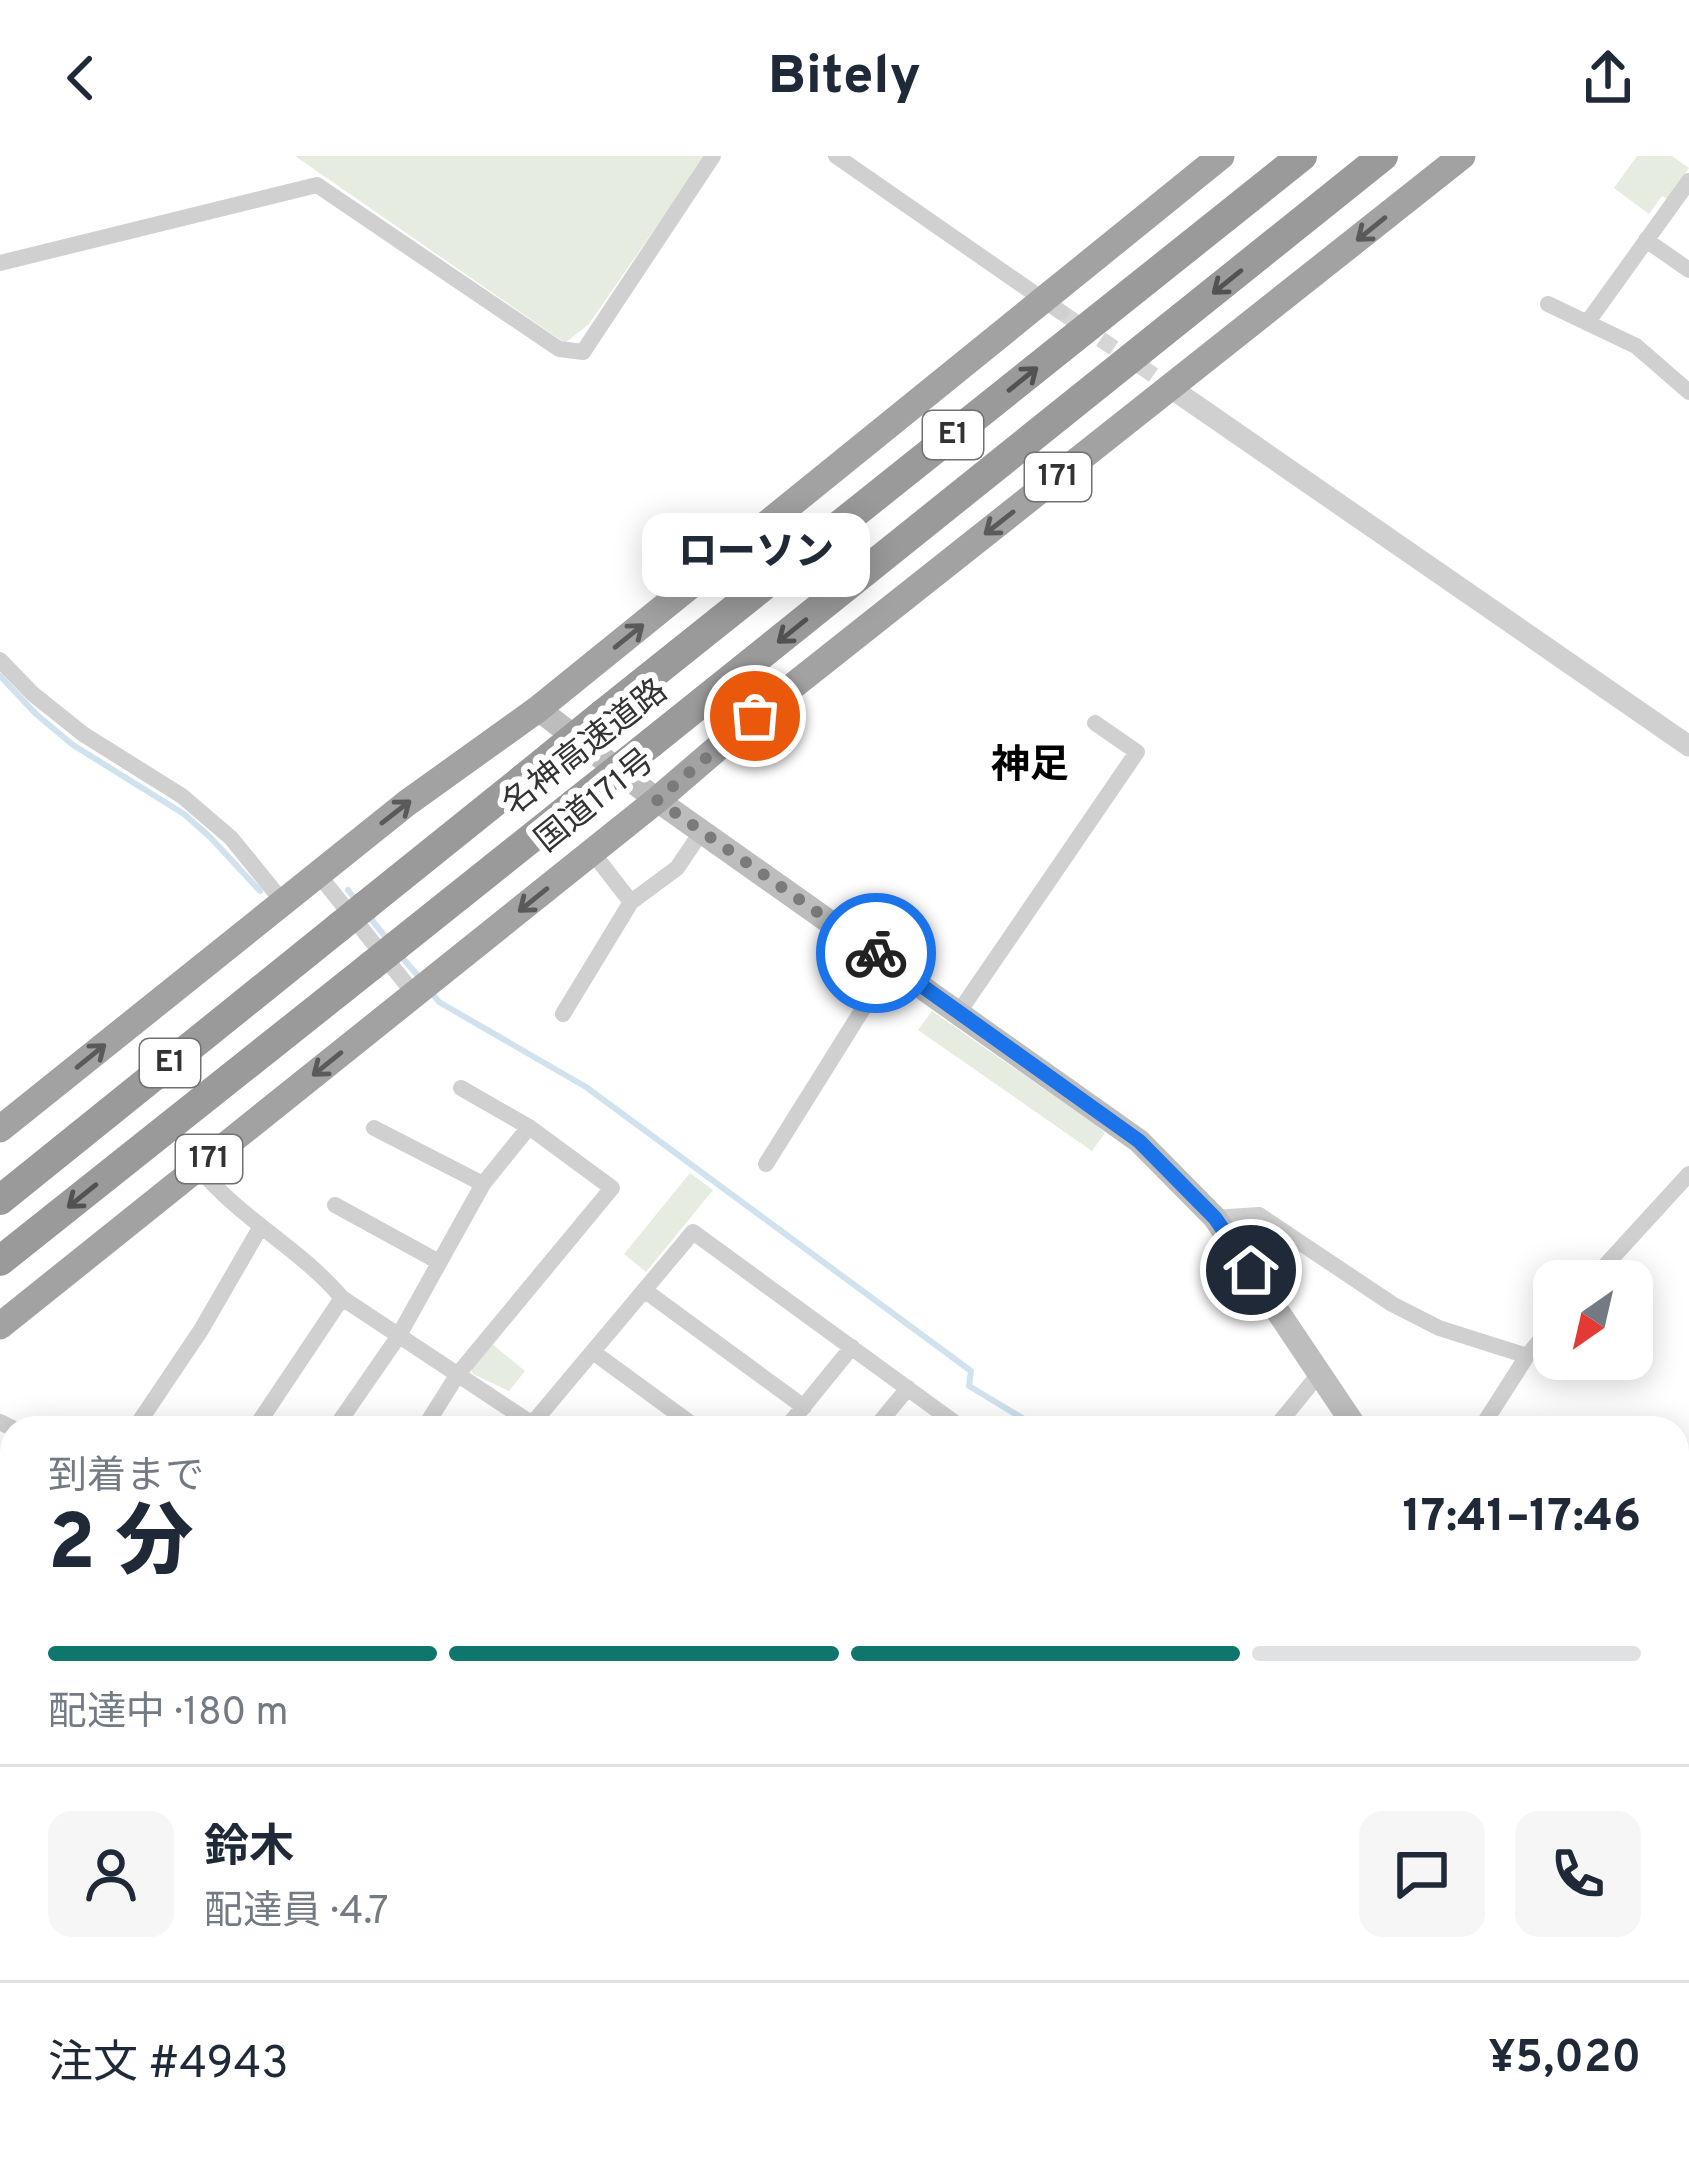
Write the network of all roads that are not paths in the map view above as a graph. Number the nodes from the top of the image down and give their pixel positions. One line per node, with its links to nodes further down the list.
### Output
1 (713, 156): 9 (street)
2 (836, 156): 12 (street)
3 (1221, 156): 12 (highway)
4 (1302, 156): 38 (highway, 名神高速道路 / E1, one-way to 4, bridge)
5 (1384, 156): 43 (highway, 名神高速道路 / E1, one-way to 43, bridge)
6 (1462, 156): 14 (highway, 国道171号 / 171, one-way to 14)
7 (1689, 181): 8 (street)
8 (1646, 240): 10 (street); 13 (street)
9 (0, 263)
10 (1689, 270)
11 (1548, 304): 13 (street)
12 (1052, 306): 17 (highway, one-way to 12)
13 (1587, 322): 15 (street)
14 (1163, 382): 19 (street); 20 (highway, 国道171号 / 171, one-way to 20)
15 (1689, 392)
16 (0, 660): 24 (street)
17 (538, 709): 20 (main road); 23 (highway, one-way to 17)
18 (1095, 723): 28 (street)
19 (1689, 746)
20 (657, 800): 21 (main road); 22 (highway, 国道171号 / 171)
21 (701, 831): 25 (street); 26 (main road)
22 (592, 852): 25 (street); 27 (highway, 国道171号 / 171, one-way to 27)
23 (318, 874): 24 (highway); 27 (street)
24 (283, 902): 33 (highway, one-way to 24)
25 (631, 902): 29 (street)
26 (891, 964): 28 (main road); 34 (street)
27 (422, 989): 35 (highway, 国道171号 / 171, one-way to 35)
28 (959, 1012): 40 (main road)
29 (563, 1014)
30 (461, 1088): 31 (street)
31 (529, 1126): 37 (street); 53 (street)
32 (374, 1128): 37 (street)
33 (0, 1129)
34 (766, 1164)
35 (199, 1168): 41 (street); 47 (highway, 国道171号 / 171)
36 (1689, 1174): 42 (street)
37 (483, 1184): 44 (street)
38 (0, 1200)
39 (335, 1205): 44 (street)
40 (1215, 1218): 52 (street); 54 (main road)
41 (260, 1228): 46 (street); 58 (street)
42 (1611, 1260)
43 (0, 1262)
44 (439, 1262): 48 (street)
45 (644, 1291): 49 (street); 51 (street); 56 (street)
46 (342, 1298): 48 (street); 59 (street)
47 (0, 1326)
48 (398, 1337): 53 (street); 60 (street)
49 (852, 1347): 55 (street); 56 (street)
50 (1533, 1348): 52 (street)
51 (593, 1352): 64 (street); 65 (street)
52 (1526, 1356): 71 (street)
53 (458, 1374): 57 (street); 61 (street)
54 (1319, 1374): 69 (street); 70 (main road)
55 (908, 1388): 67 (street); 68 (street)
56 (803, 1407): 66 (street)
57 (511, 1408): 62 (street); 63 (street)
58 (143, 1416)
59 (263, 1416)
60 (343, 1416)
61 (432, 1416)
62 (506, 1416)
63 (522, 1416)
64 (543, 1416)
65 (681, 1416)
66 (796, 1416)
67 (884, 1416)
68 (946, 1416)
69 (1285, 1416)
70 (1348, 1416)
71 (1488, 1416)

